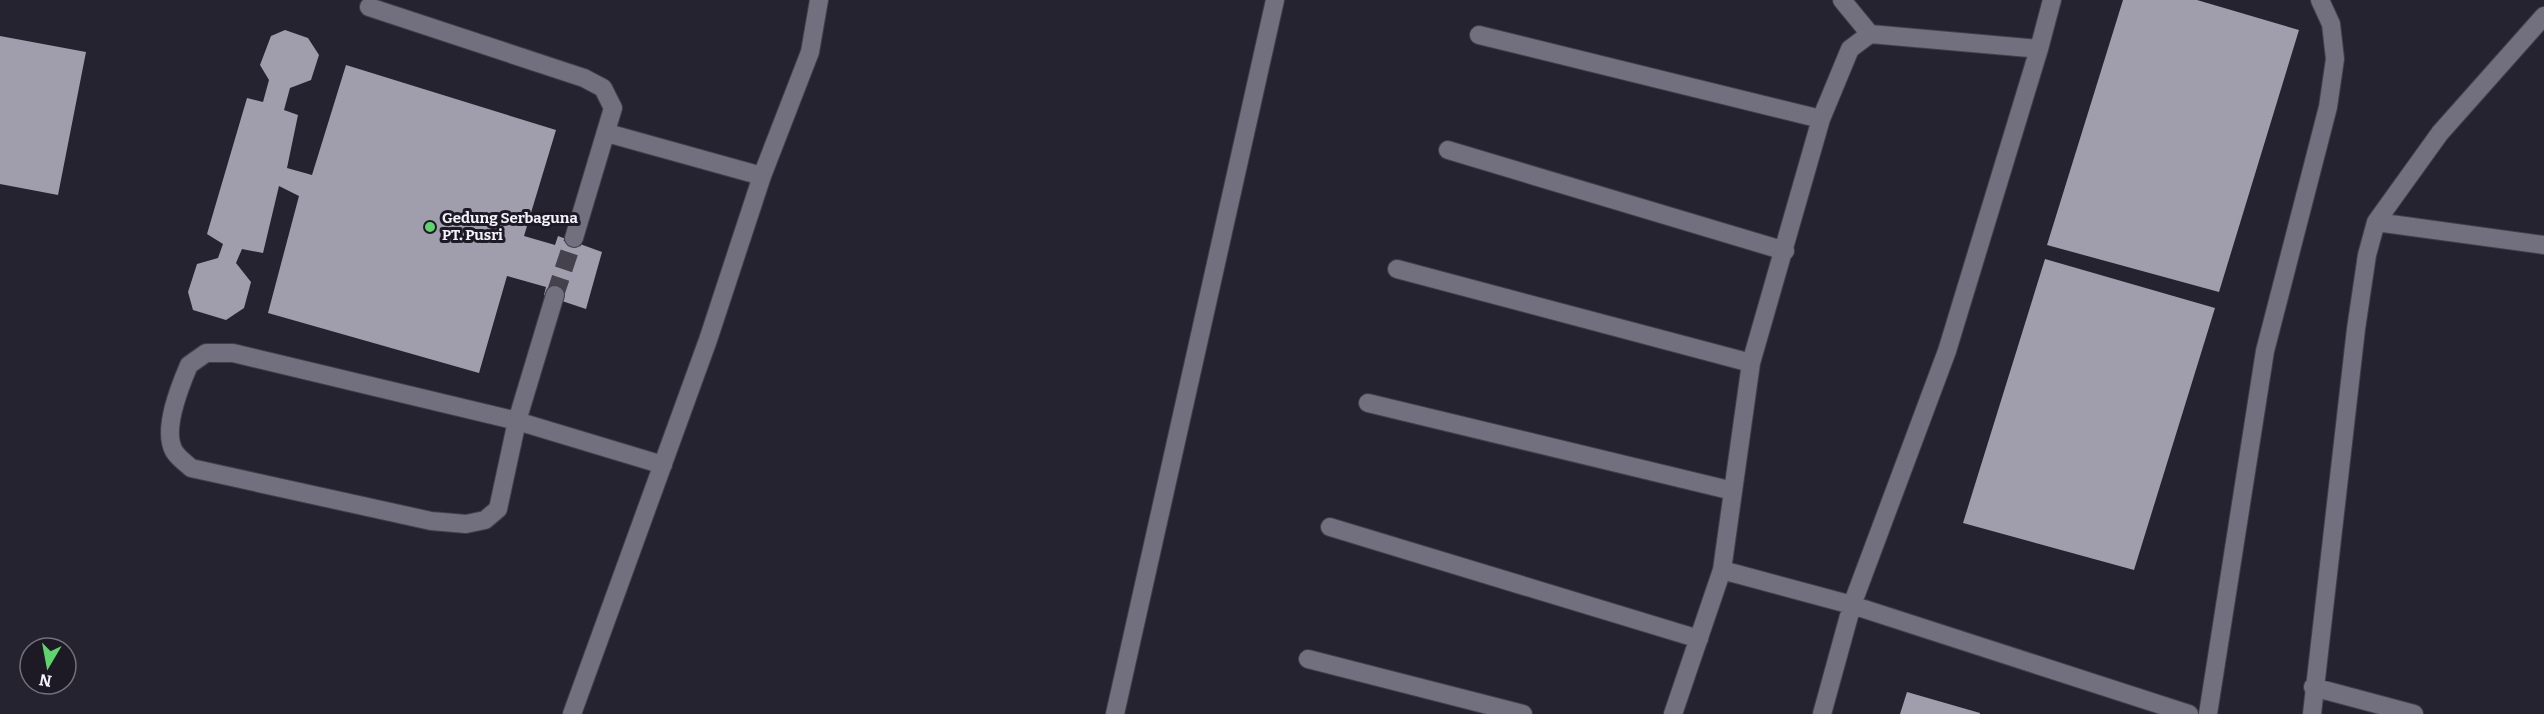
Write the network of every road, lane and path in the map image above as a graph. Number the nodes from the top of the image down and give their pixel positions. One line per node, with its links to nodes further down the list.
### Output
1 (819, 0): 14 (street)
2 (1275, 0): 33 (street)
3 (1842, 0): 8 (street)
4 (2052, 0): 10 (street)
5 (2320, 0): 38 (street)
6 (369, 6): 12 (street)
7 (2544, 16): 15 (street)
8 (1870, 34): 10 (street); 11 (street)
9 (1479, 35): 11 (street)
10 (2039, 49): 28 (street)
11 (1821, 118): 18 (street)
12 (608, 133): 14 (street); 16 (street)
13 (1448, 150): 18 (street)
14 (762, 176): 24 (street)
15 (2376, 222): 17 (street); 31 (street)
16 (574, 238)
17 (2544, 245)
18 (1785, 251): 21 (street)
19 (1397, 269): 21 (street)
20 (555, 296): 23 (street)
21 (1752, 363): 25 (street)
22 (1368, 403): 25 (street)
23 (517, 421): 23 (street); 24 (street)
24 (663, 465): 32 (street)
25 (1733, 490): 27 (street)
26 (1330, 527): 29 (street)
27 (1722, 570): 28 (street); 29 (street)
28 (1852, 605): 36 (street); 37 (street)
29 (1699, 639): 35 (street)
30 (1308, 659): 34 (street)
31 (2313, 687): 39 (street); 40 (street)
32 (572, 714)
33 (1115, 714)
34 (1523, 714)
35 (1673, 714)
36 (1821, 714)
37 (2188, 714)
38 (2208, 714)
39 (2312, 714)
40 (2414, 714)

